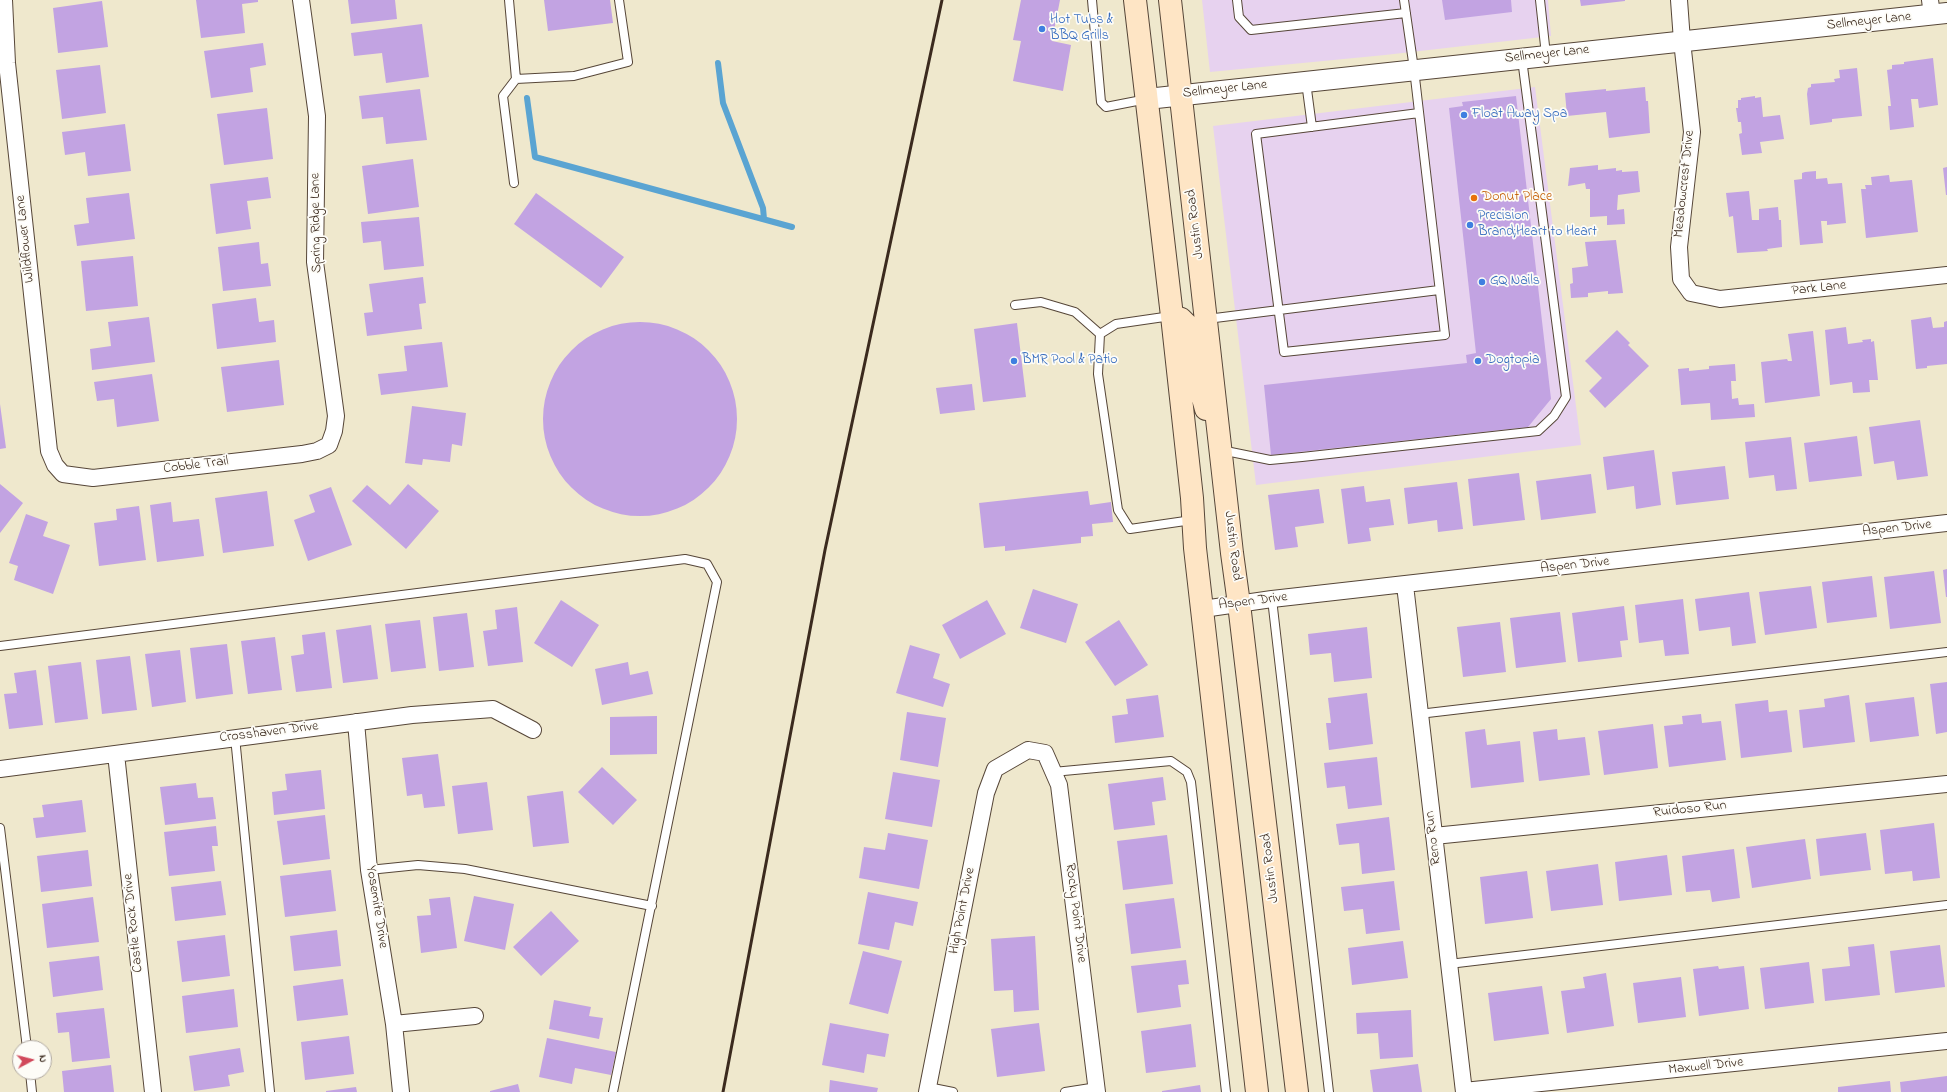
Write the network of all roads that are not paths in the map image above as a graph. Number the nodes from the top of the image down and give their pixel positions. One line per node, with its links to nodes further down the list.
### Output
1 (4, 0): 35 (street, Wildflower Lane)
2 (301, 0): 33 (street, Spring Ridge Lane)
3 (509, 0): 18 (lane)
4 (620, 0): 18 (lane)
5 (1092, 0): 21 (lane)
6 (1135, 0): 21 (main road)
7 (1170, 0): 20 (main road, Justin Road)
8 (1237, 0): 13 (lane)
9 (1404, 0): 13 (lane)
10 (1540, 0): 15 (lane)
11 (1679, 0): 14 (street, Meadowcrest Drive)
12 (1936, 10): 14 (street, Sellmeyer Lane)
13 (1406, 13): 17 (lane)
14 (1682, 41): 15 (street, Sellmeyer Lane); 27 (street, Meadowcrest Drive)
15 (1546, 55): 16 (street, Sellmeyer Lane)
16 (1522, 58): 17 (street, Sellmeyer Lane); 34 (lane)
17 (1414, 69): 19 (street, Sellmeyer Lane); 22 (lane)
18 (516, 79): 24 (lane)
19 (1306, 81): 20 (street, Sellmeyer Lane); 23 (lane)
20 (1182, 95): 21 (street, Sellmeyer Lane); 31 (main road, Justin Road)
21 (1147, 99): 30 (main road)
22 (1419, 113): 23 (lane); 26 (lane)
23 (1312, 127): 29 (lane)
24 (514, 183)
25 (1947, 275): 27 (street, Park Lane)
26 (1439, 290): 29 (lane); 29 (lane)
27 (1691, 293)
28 (1015, 305): 32 (lane)
29 (1279, 310): 31 (lane)
30 (1172, 316): 32 (lane); 34 (main road); 36 (main road)
31 (1207, 319): 34 (main road, Justin Road)
32 (1100, 334): 36 (lane)
33 (329, 445): 35 (street, Cobble Trail)
34 (1220, 450): 40 (main road, Justin Road)
35 (63, 474)
36 (1194, 519): 41 (main road)
37 (1947, 523): 38 (street, Aspen Drive)
38 (1405, 585): 39 (street, Aspen Drive); 44 (street, Reno Run)
39 (1272, 600): 40 (street, Aspen Drive); 76 (lane)
40 (1239, 604): 41 (street, Aspen Drive); 75 (main road, Justin Road)
41 (1203, 609): 74 (main road)
42 (0, 646): 57 (lane)
43 (1947, 652): 44 (lane)
44 (1419, 714): 54 (street, Reno Run)
45 (356, 722): 46 (street, Crosshaven Drive); 47 (street, Crosshaven Drive); 55 (street, Yosemite Drive)
46 (533, 730)
47 (235, 737): 49 (street, Crosshaven Drive); 68 (lane)
48 (1028, 750): 51 (street, Rocky Point Drive); 64 (street, High Point Drive)
49 (116, 754): 50 (street, Crosshaven Drive); 67 (street, Castle Rock Drive)
50 (0, 769)
51 (1053, 772): 65 (street, Rocky Point Drive); 73 (lane)
52 (1947, 784): 54 (street, Ruidoso Run)
53 (0, 828): 61 (lane)
54 (1434, 836): 58 (street, Reno Run)
55 (369, 870): 57 (lane); 60 (street, Yosemite Drive)
56 (1947, 905): 58 (lane)
57 (652, 906): 70 (lane)
58 (1449, 964): 77 (street, Reno Run)
59 (475, 1016): 60 (street)
60 (394, 1024): 69 (street, Yosemite Drive)
61 (26, 1040)
62 (1947, 1041): 77 (street, Maxwell Drive)
63 (31, 1080): 66 (lane)
64 (928, 1090): 71 (lane)
65 (1097, 1090): 72 (lane)
66 (32, 1092)
67 (153, 1092)
68 (270, 1092)
69 (401, 1092)
70 (613, 1092)
71 (953, 1092)
72 (1065, 1092)
73 (1226, 1092)
74 (1257, 1092)
75 (1297, 1092)
76 (1329, 1092)
77 (1464, 1092)

